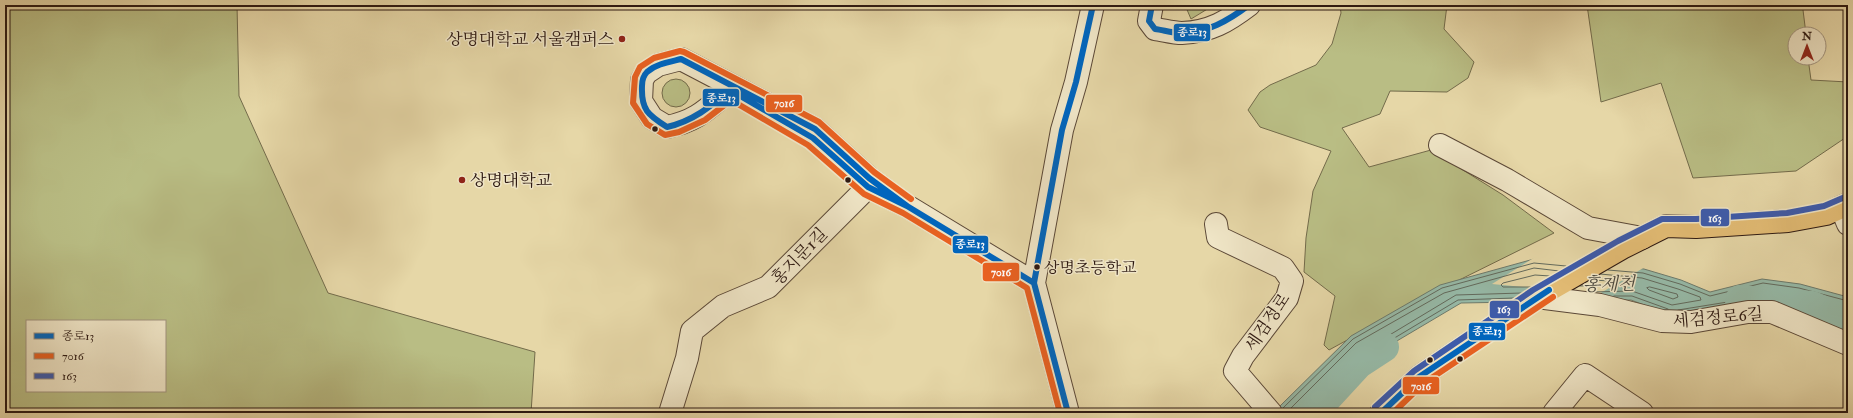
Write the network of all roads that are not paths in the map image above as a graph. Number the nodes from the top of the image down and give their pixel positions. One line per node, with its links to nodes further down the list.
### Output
1 (1093, 5): 10 (street)
2 (1152, 5): 3 (street)
3 (1250, 5)
4 (1440, 145): 9 (street)
5 (868, 187): 6 (street); 6 (street); 14 (street, 홍지문1길)
6 (907, 206): 10 (street)
7 (1846, 212): 9 (main road)
8 (1216, 224): 13 (street, 세검정로)
9 (1642, 238): 11 (main road)
10 (1034, 283): 15 (street)
11 (1543, 293): 12 (street, 세검정로6길); 16 (main road)
12 (1848, 344)
13 (1266, 408)
14 (670, 413)
15 (1068, 413)
16 (1381, 413)
17 (1554, 413): 18 (street)
18 (1642, 413)

